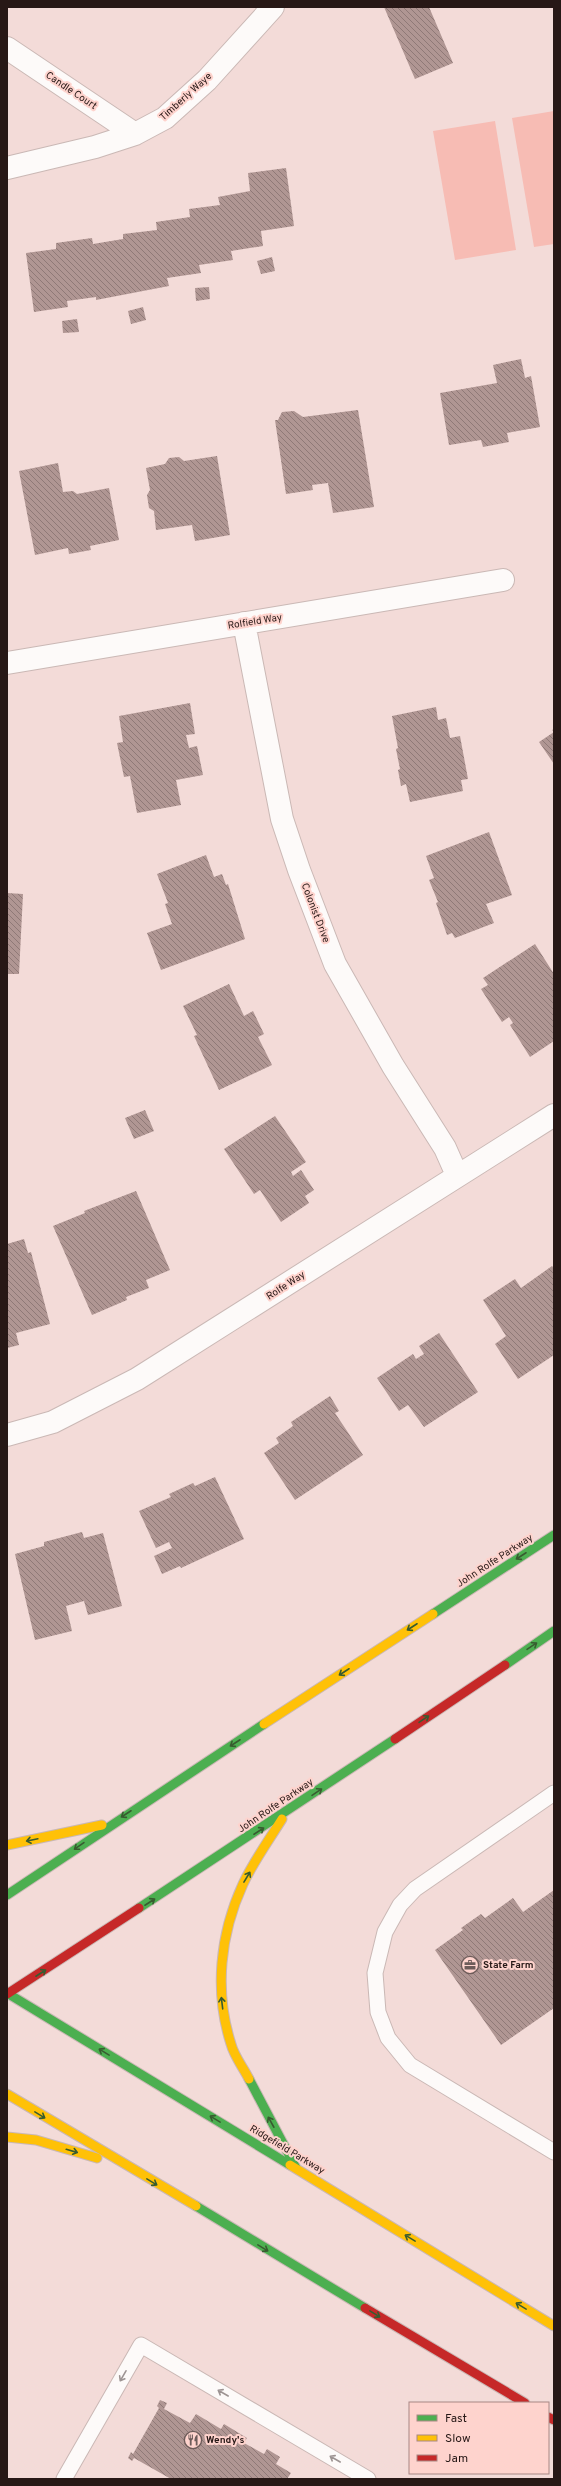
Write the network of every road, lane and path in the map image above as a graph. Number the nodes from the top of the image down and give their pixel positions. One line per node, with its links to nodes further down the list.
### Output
1 (272, 7): 3 (street, Timberly Waye)
2 (7, 48): 3 (street, Candle Court)
3 (135, 134): 4 (street, Timberly Waye)
4 (7, 168)
5 (503, 580): 6 (street, Rolfield Way)
6 (244, 623): 7 (street, Rolfield Way); 9 (street, Colonist Drive)
7 (7, 663)
8 (554, 1115): 9 (street, Rolfe Way)
9 (457, 1175): 10 (street, Rolfe Way)
10 (7, 1435)
11 (554, 1535): 15 (main road, John Rolfe Parkway, one-way to 15)
12 (554, 1631): 14 (main road, John Rolfe Parkway, one-way to 12)
13 (554, 1793): 21 (lane)
14 (285, 1814): 18 (main road, John Rolfe Parkway, one-way to 14); 23 (main road, one-way to 14)
15 (111, 1824): 16 (main road, one-way to 16); 17 (main road, John Rolfe Parkway, one-way to 17)
16 (7, 1845)
17 (7, 1895)
18 (7, 1994): 23 (main road, Ridgefield Parkway, one-way to 18)
19 (7, 2094): 22 (main road, one-way to 22)
20 (7, 2137): 22 (main road, one-way to 22)
21 (554, 2152)
22 (124, 2165): 25 (main road, one-way to 25)
23 (297, 2169): 24 (main road, Ridgefield Parkway, one-way to 23)
24 (554, 2326)
25 (523, 2402)
26 (64, 2479): 27 (lane, one-way to 26)
27 (368, 2479)

